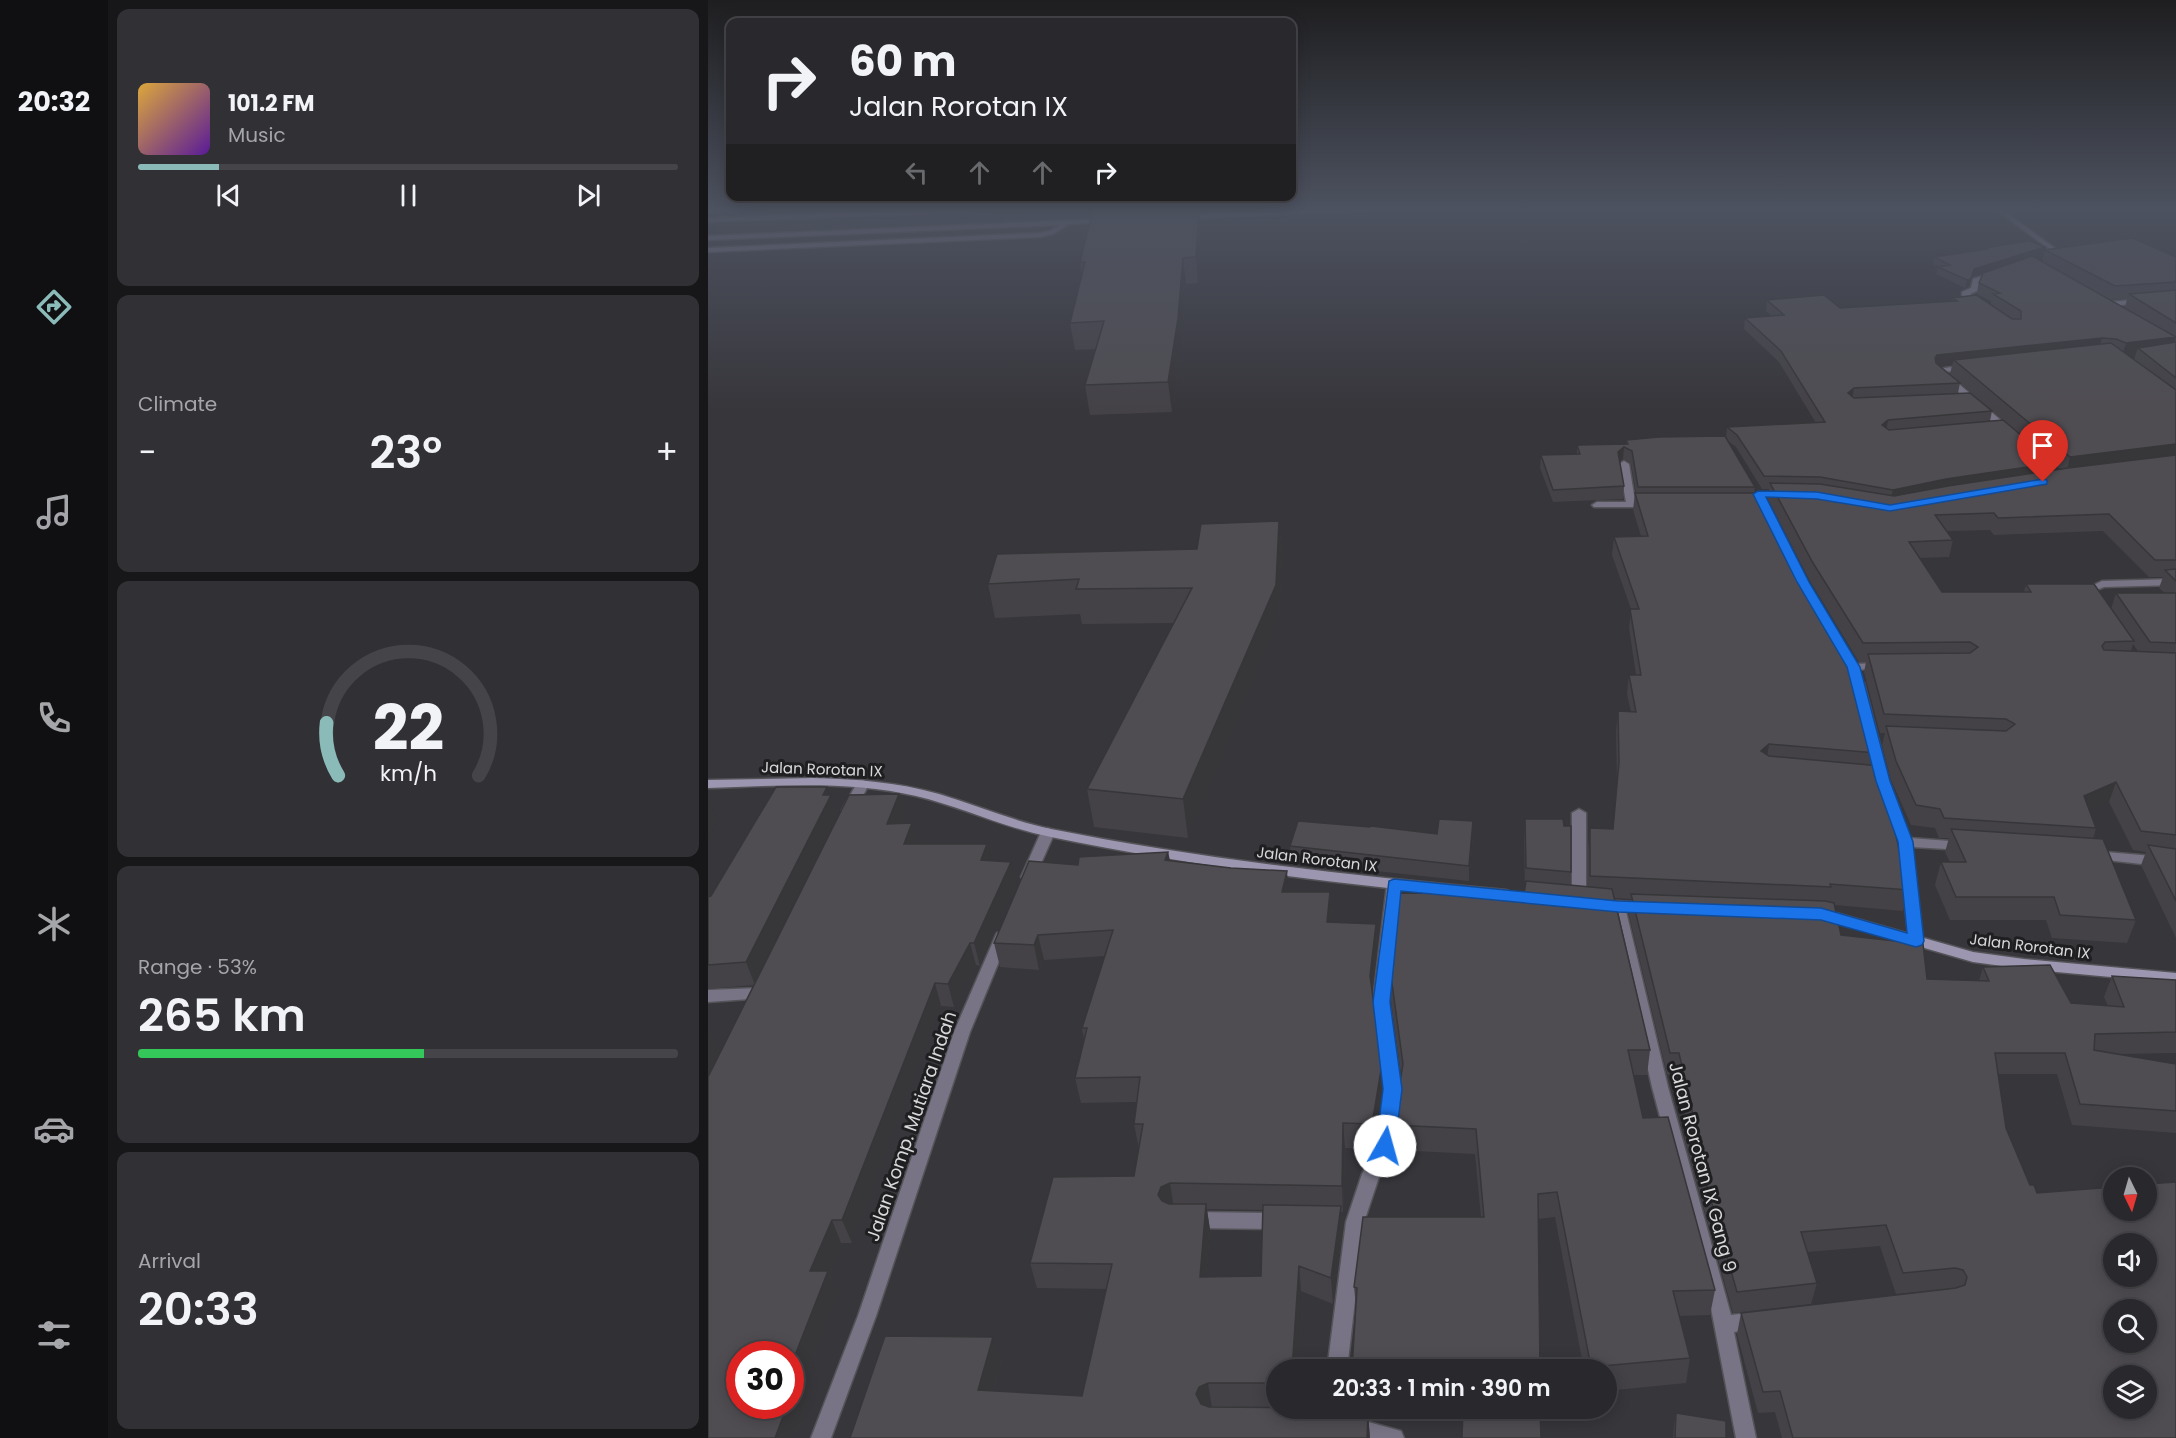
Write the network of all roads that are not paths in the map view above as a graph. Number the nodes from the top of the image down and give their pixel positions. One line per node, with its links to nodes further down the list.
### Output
1 (1989, 276): 6 (street)
2 (2099, 298): 4 (street)
3 (2154, 301): 4 (street)
4 (2110, 303): 5 (street)
5 (2119, 309)
6 (1990, 311)
7 (1976, 366): 9 (street)
8 (1958, 399): 9 (street)
9 (1970, 399): 10 (street)
10 (2003, 427): 11 (street); 12 (street)
11 (1991, 428)
12 (2012, 435)
13 (1624, 464): 14 (street)
14 (1631, 504): 15 (street); 16 (street)
15 (1664, 504)
16 (1597, 505)
17 (2176, 582): 18 (street)
18 (2100, 609)
19 (1897, 666): 25 (street)
20 (708, 784): 21 (street, Jalan Rorotan IX)
21 (863, 784): 23 (street); 24 (street, Jalan Rorotan IX)
22 (1579, 813): 32 (street)
23 (841, 826)
24 (1048, 832): 29 (street, Jalan Rorotan IX); 30 (street)
25 (1905, 842): 26 (street); 37 (street)
26 (1972, 846)
27 (2085, 854): 28 (street)
28 (2176, 863)
29 (1394, 885): 31 (street, Jalan Rorotan IX); 44 (street)
30 (1022, 890)
31 (1523, 897)
32 (1574, 901): 33 (street)
33 (1618, 907): 34 (street); 46 (street, Jalan Rorotan IX Gang 9)
34 (1663, 908)
35 (1809, 914): 37 (street, Jalan Rorotan IX)
36 (1008, 922): 49 (street, Jalan Komp. Mutiara Indah)
37 (1916, 941): 38 (street, Jalan Rorotan IX)
38 (2176, 978)
39 (708, 996): 40 (street)
40 (749, 1015)
41 (1174, 1219): 42 (street)
42 (1298, 1221)
43 (1332, 1222): 44 (street)
44 (1355, 1222): 47 (street)
45 (1771, 1320): 46 (street)
46 (1723, 1325): 51 (street, Jalan Rorotan IX Gang 9)
47 (1338, 1359)
48 (1330, 1421): 50 (street)
49 (821, 1438)
50 (1394, 1438)
51 (1746, 1438)

